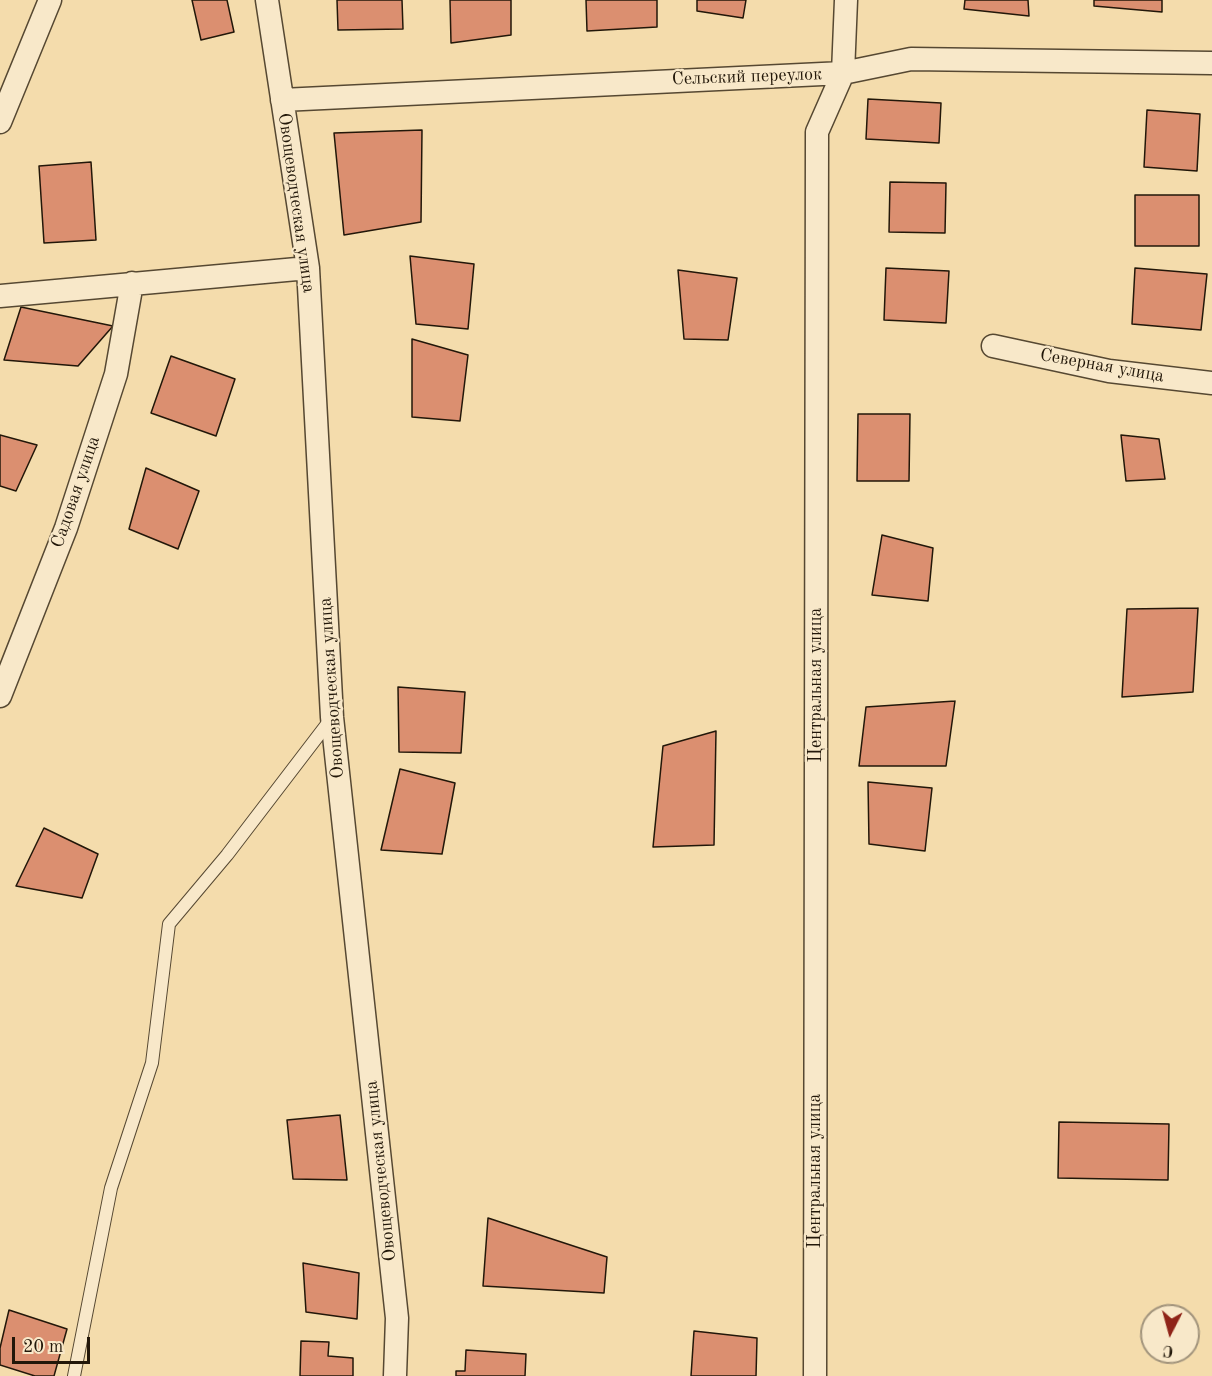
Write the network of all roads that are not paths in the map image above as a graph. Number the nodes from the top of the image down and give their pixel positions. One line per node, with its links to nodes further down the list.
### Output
1 (50, 0): 7 (street)
2 (267, 0): 6 (street, Овощеводческая улица)
3 (846, 0): 5 (street, Центральная улица)
4 (1212, 63): 5 (street, Сельский переулок)
5 (843, 73): 6 (street, Сельский переулок); 17 (street, Центральная улица)
6 (282, 100): 8 (street, Овощеводческая улица)
7 (0, 122)
8 (308, 267): 9 (street); 14 (street, Овощеводческая улица)
9 (132, 283): 10 (street); 13 (street, Садовая улица)
10 (0, 296)
11 (993, 346): 12 (street, Северная улица)
12 (1212, 383)
13 (0, 696)
14 (332, 717): 15 (lane); 16 (street, Овощеводческая улица)
15 (74, 1376)
16 (395, 1376)
17 (815, 1376)

